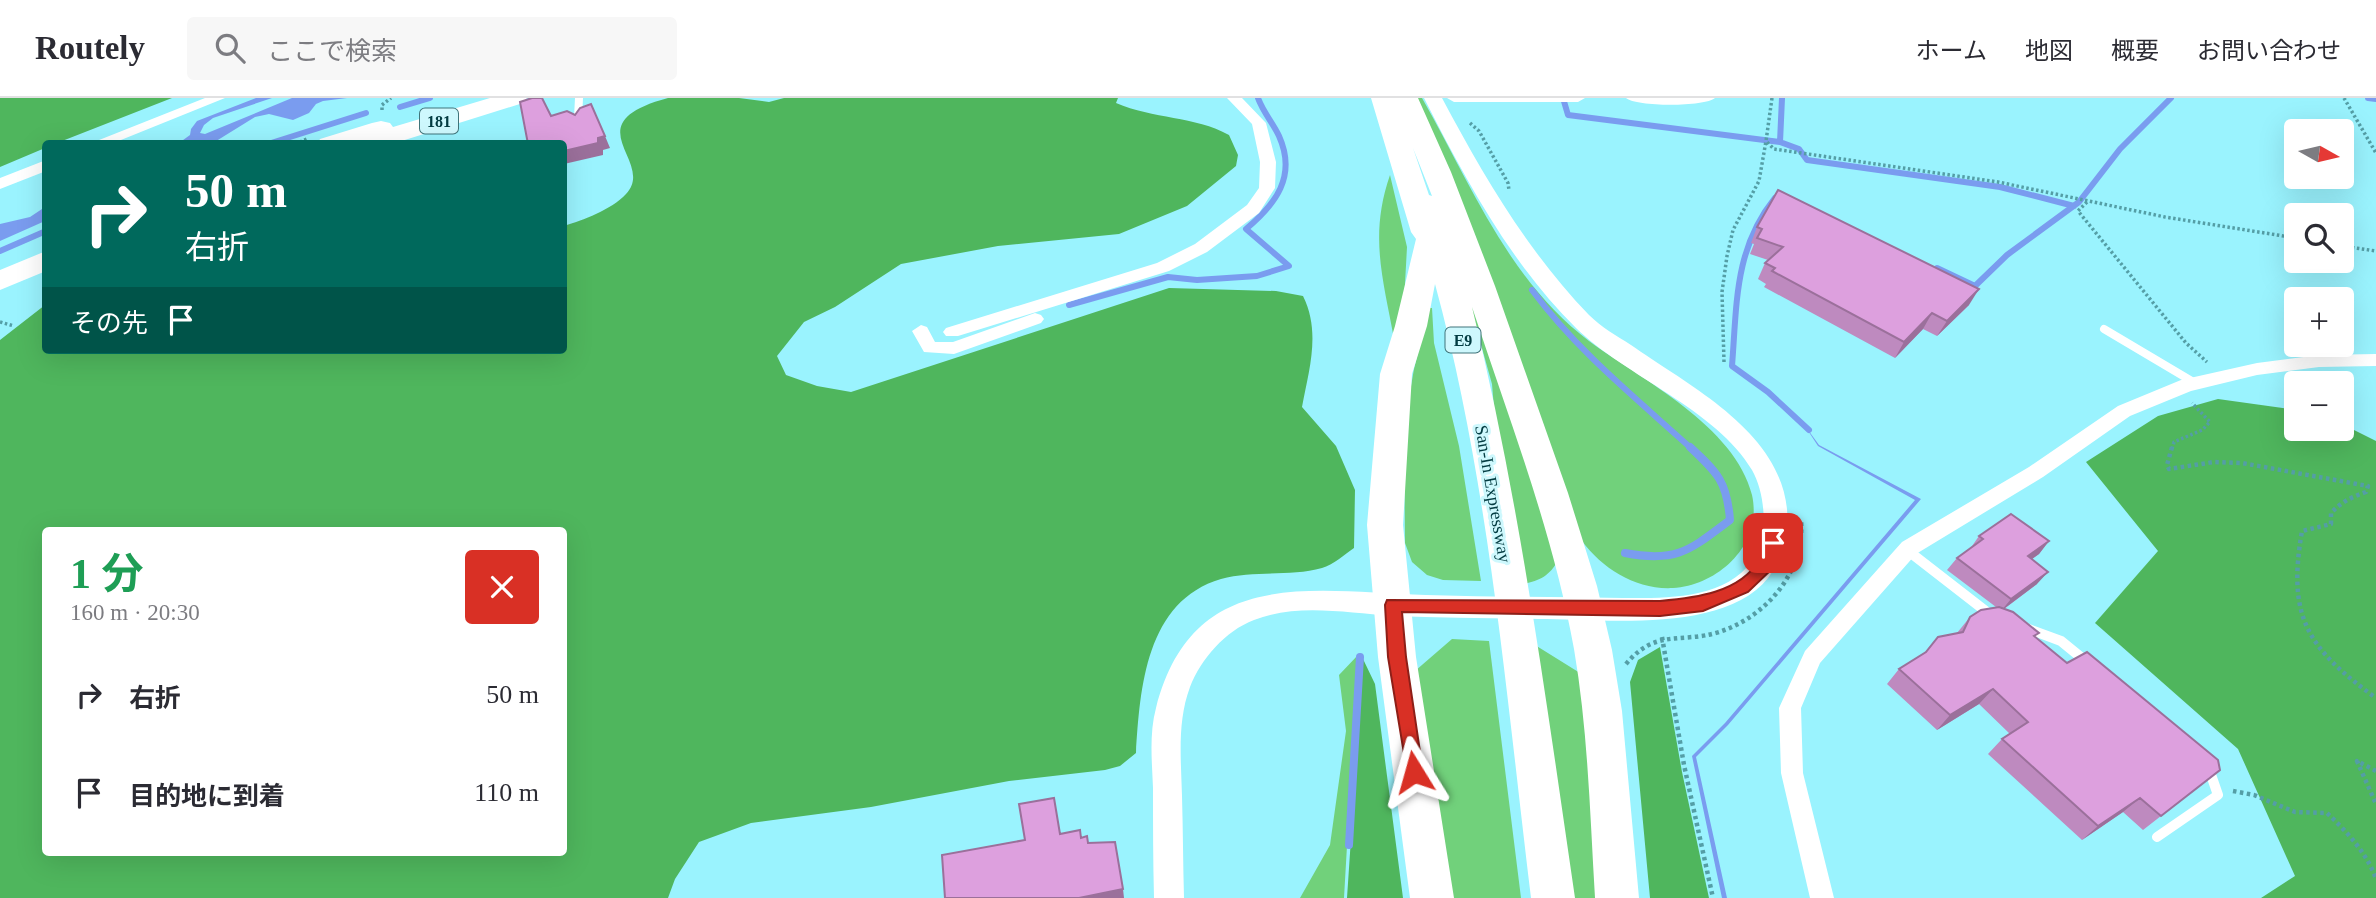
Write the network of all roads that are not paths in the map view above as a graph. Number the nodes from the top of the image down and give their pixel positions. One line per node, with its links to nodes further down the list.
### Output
1 (218, 98): 12 (street)
2 (479, 98): 13 (highway, 181)
3 (515, 98): 14 (highway, 181)
4 (579, 98): 11 (lane)
5 (1234, 98): 24 (street)
6 (1578, 98): 10 (street)
7 (1633, 98): 8 (street)
8 (1708, 98)
9 (1394, 99): 19 (highway, San-In Expressway / E9); 31 (highway, San-In Expressway / E9); 33 (highway)
10 (1447, 107): 33 (street)
11 (578, 121)
12 (107, 140)
13 (342, 140)
14 (376, 140)
15 (42, 167): 17 (street)
16 (42, 176): 18 (street)
17 (0, 184)
18 (0, 191)
19 (1429, 242): 31 (highway, San-In Expressway / E9); 32 (highway)
20 (42, 249): 22 (highway)
21 (42, 262): 23 (highway)
22 (0, 267)
23 (0, 281)
24 (1054, 301): 26 (street); 27 (street)
25 (2104, 329): 29 (lane)
26 (921, 331)
27 (952, 332)
28 (2376, 360): 29 (street)
29 (2195, 383): 30 (street)
30 (1907, 550): 34 (lane); 45 (street)
31 (1504, 586): 36 (highway, San-In Expressway / E9)
32 (1393, 605): 33 (street); 40 (street); 41 (highway)
33 (1585, 608): 44 (highway)
34 (2000, 619)
35 (2013, 624): 37 (lane)
36 (1512, 645): 42 (highway, San-In Expressway / E9); 43 (highway, San-In Expressway / E9)
37 (2093, 667)
38 (2197, 754): 39 (lane)
39 (2157, 837)
40 (1169, 898)
41 (1432, 898)
42 (1536, 898)
43 (1553, 898)
44 (1617, 898)
45 (1822, 898)

